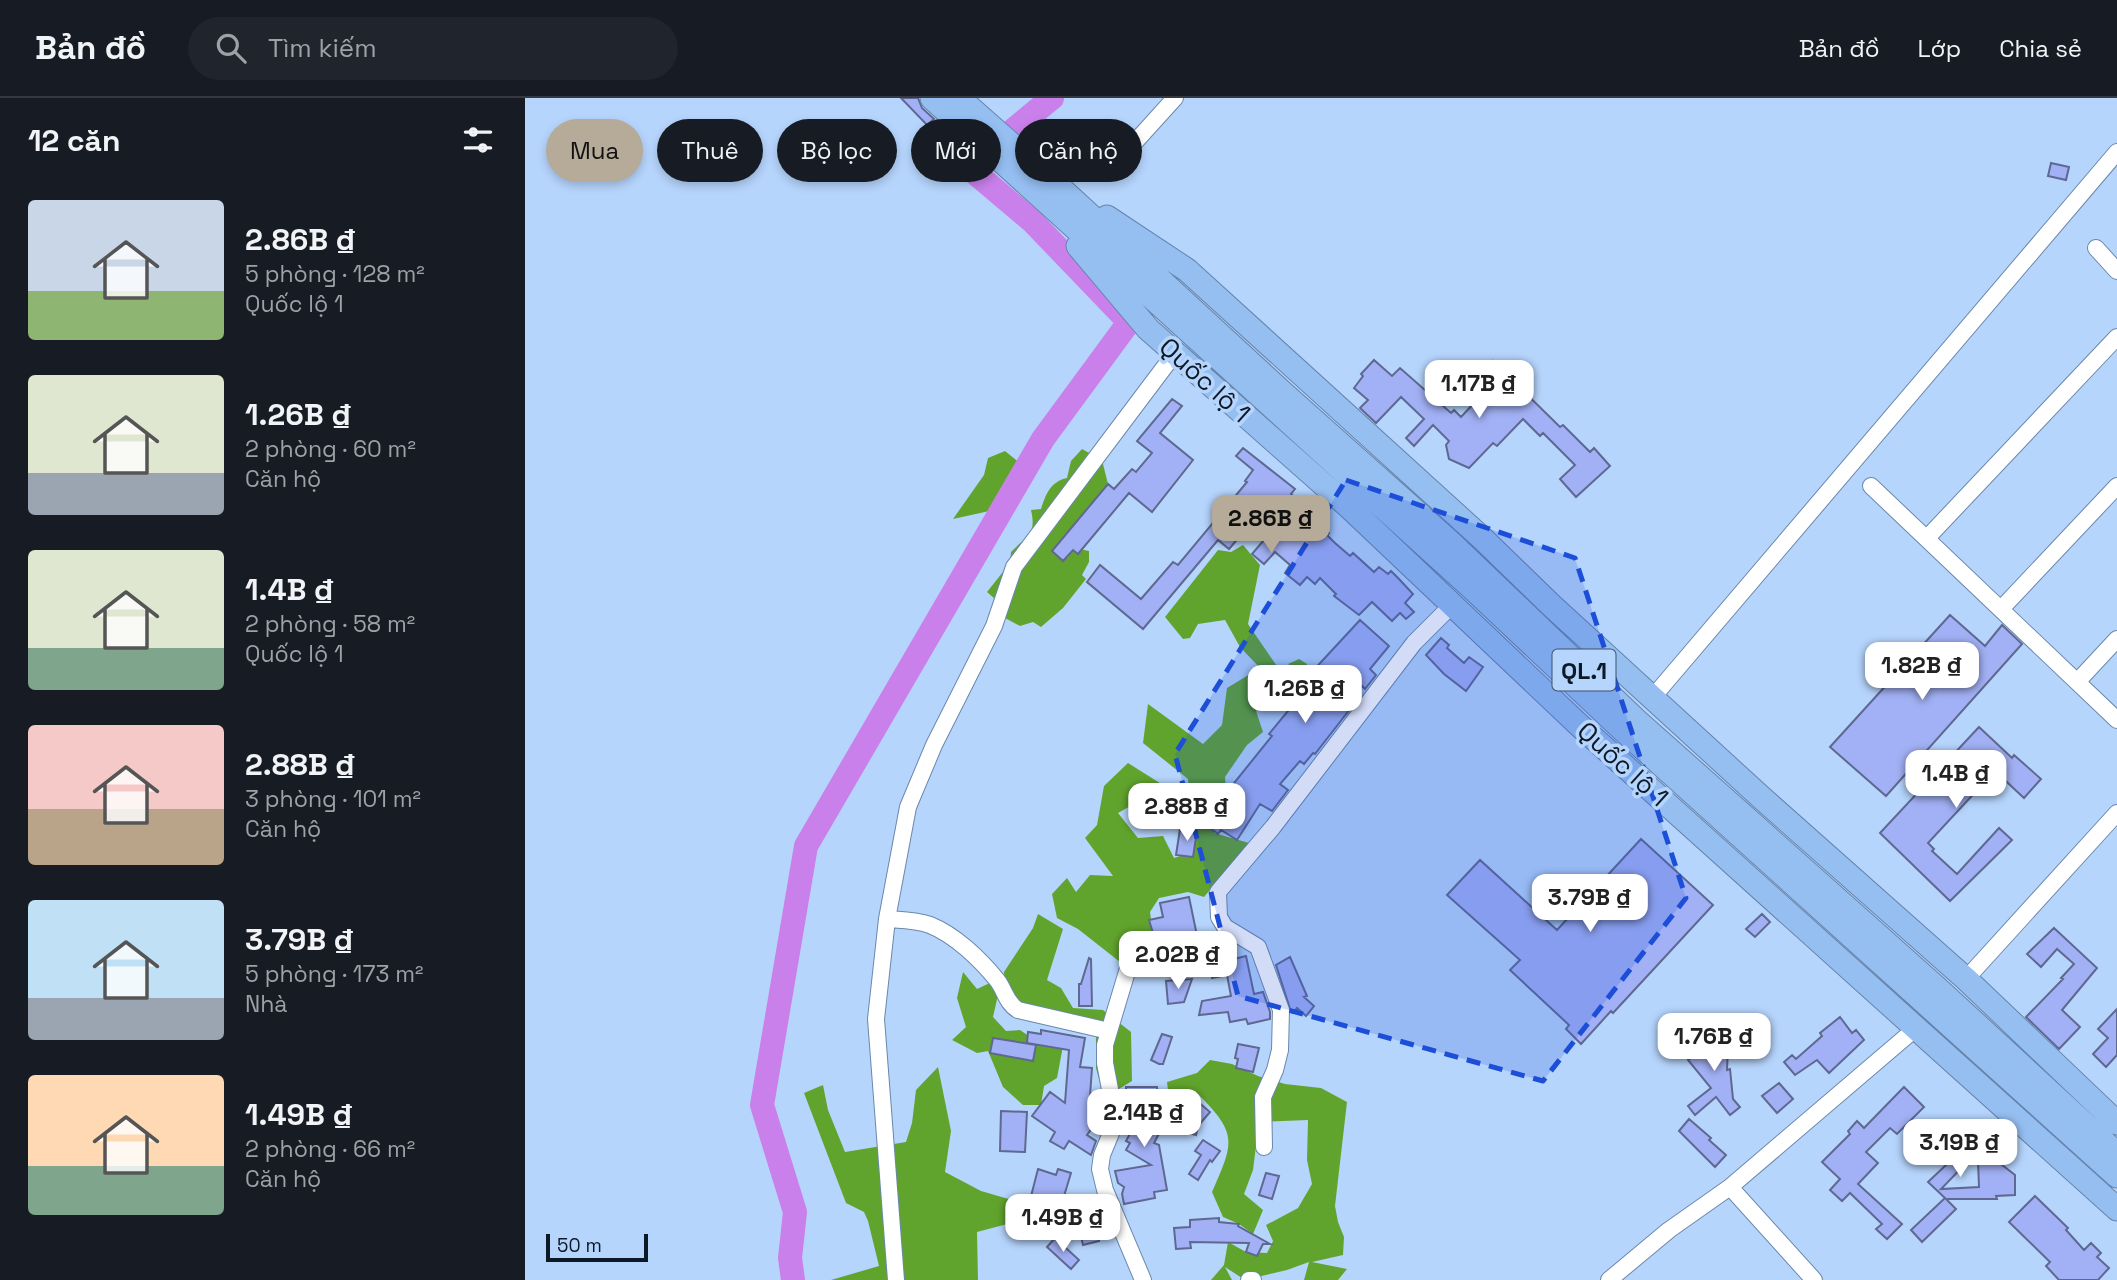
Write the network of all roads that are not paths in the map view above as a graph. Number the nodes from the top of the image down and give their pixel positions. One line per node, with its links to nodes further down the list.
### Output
1 (932, 98): 4 (highway, Quốc lộ 1 / QL.1)
2 (959, 98): 5 (highway, Quốc lộ 1 / QL.1)
3 (1175, 98): 8 (street)
4 (965, 119)
5 (971, 119)
6 (1001, 148): 8 (highway, Quốc lộ 1 / QL.1)
7 (2115, 158): 24 (street)
8 (1046, 187): 9 (highway, Quốc lộ 1 / QL.1); 18 (highway, Quốc lộ 1 / QL.1); 20 (highway, Quốc lộ 1 / QL.1)
9 (1059, 213): 13 (highway, Quốc lộ 1 / QL.1); 20 (highway, Quốc lộ 1 / QL.1)
10 (2096, 248): 11 (street)
11 (2117, 271)
12 (2117, 337): 16 (street)
13 (1175, 353): 17 (highway, Quốc lộ 1 / QL.1); 29 (street)
14 (1871, 486): 16 (street)
15 (2117, 486): 19 (street)
16 (1927, 538): 19 (street)
17 (1453, 604): 22 (highway, Quốc lộ 1 / QL.1); 38 (street)
18 (1551, 605): 20 (highway); 24 (highway, Quốc lộ 1 / QL.1)
19 (2001, 609): 23 (street)
20 (1529, 630): 22 (highway); 28 (highway, Quốc lộ 1 / QL.1); 40 (highway, Quốc lộ 1 / QL.1)
21 (2117, 639): 23 (street)
22 (1506, 654): 32 (highway, Quốc lộ 1 / QL.1)
23 (2077, 682): 25 (street)
24 (1653, 697): 26 (highway, Quốc lộ 1 / QL.1)
25 (2117, 720)
26 (1763, 799): 28 (highway); 31 (highway, Quốc lộ 1 / QL.1)
27 (2117, 813): 31 (street)
28 (1744, 818): 35 (highway, Quốc lộ 1 / QL.1)
29 (887, 919): 33 (street); 43 (street)
30 (1129, 965): 33 (street)
31 (1966, 979): 34 (highway, Quốc lộ 1 / QL.1)
32 (1915, 1028): 41 (street); 42 (highway, Quốc lộ 1 / QL.1)
33 (1109, 1031): 44 (street)
34 (2026, 1035): 35 (highway); 36 (highway, Quốc lộ 1 / QL.1)
35 (2009, 1054): 36 (highway, Quốc lộ 1 / QL.1)
36 (2081, 1105): 37 (highway, Quốc lộ 1 / QL.1); 39 (highway, Quốc lộ 1 / QL.1)
37 (2117, 1122)
38 (1264, 1147)
39 (2117, 1154)
40 (2117, 1176)
41 (1730, 1187): 45 (street); 46 (street)
42 (2117, 1209)
43 (896, 1280)
44 (1143, 1280)
45 (1609, 1280)
46 (1814, 1280)

